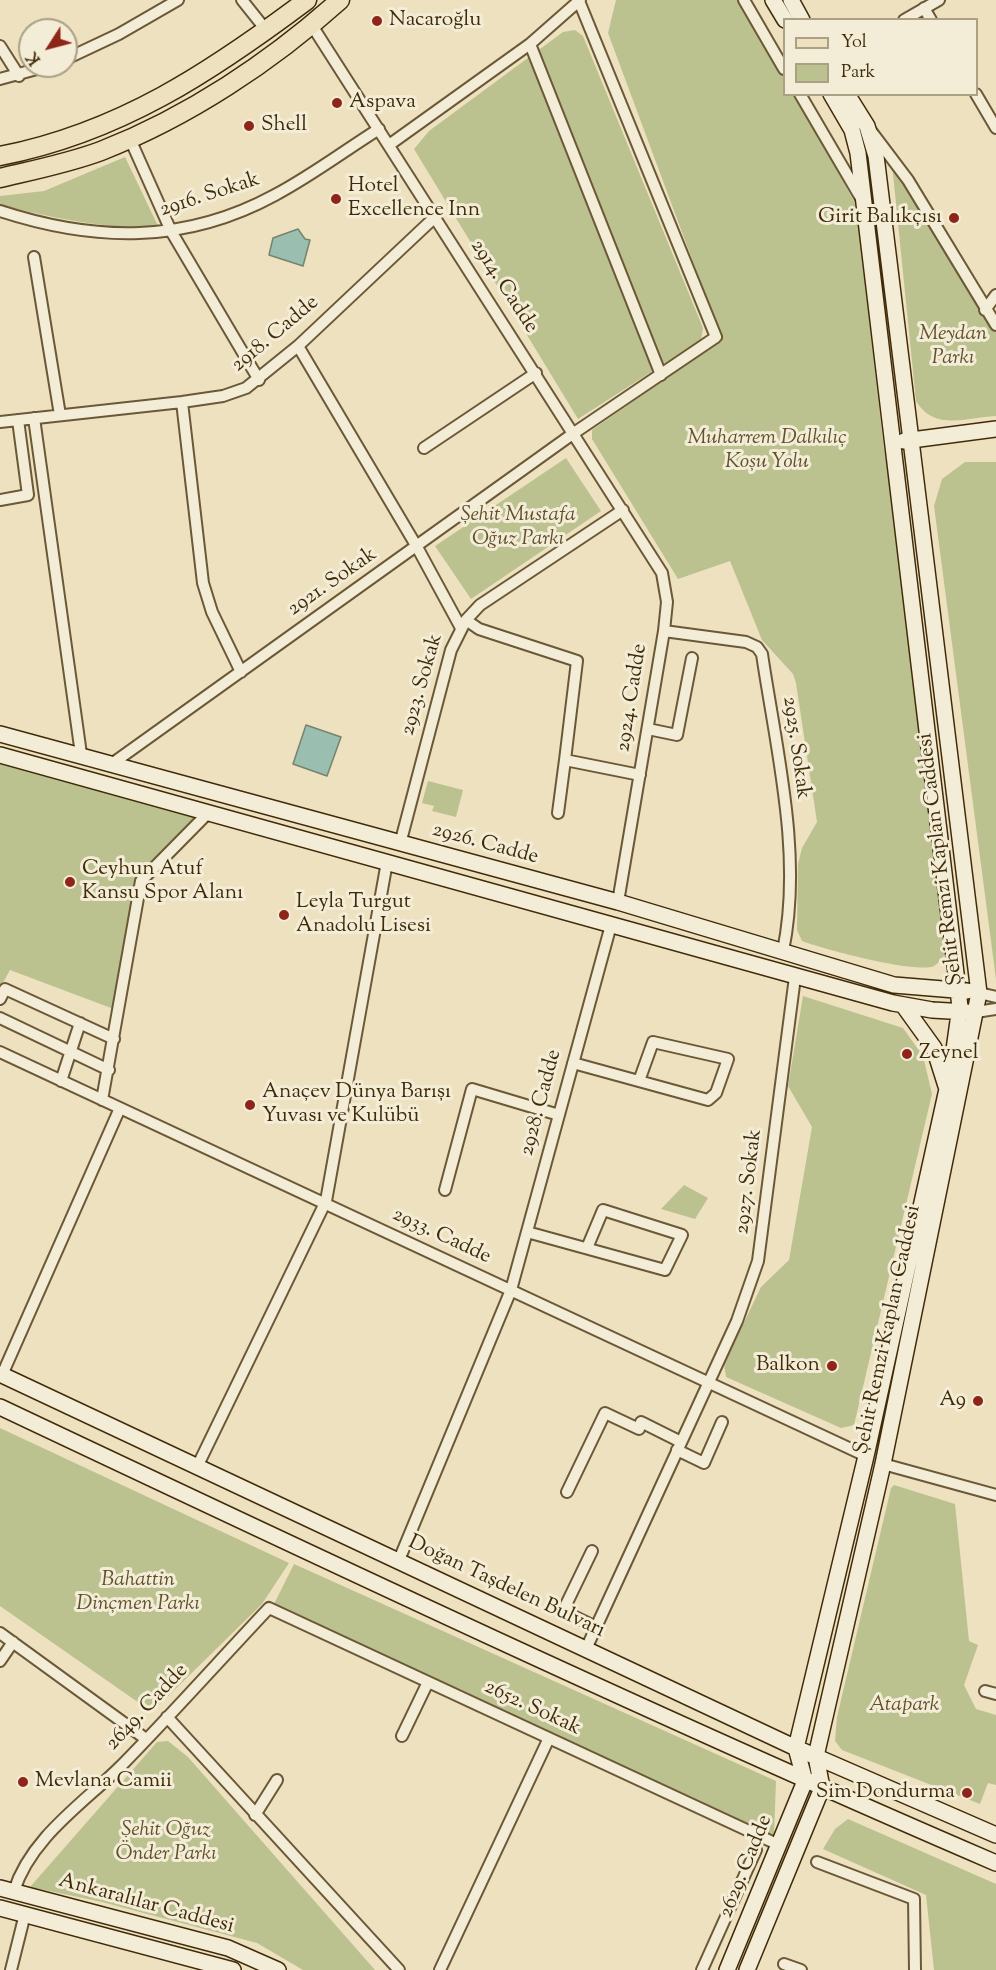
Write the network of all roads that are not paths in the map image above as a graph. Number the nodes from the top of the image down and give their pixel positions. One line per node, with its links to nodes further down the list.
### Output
1 (242, 0): 16 (street)
2 (307, 0): 16 (main road)
3 (340, 0): 15 (main road)
4 (580, 0): 17 (street); 45 (street, 2921. Sokak)
5 (744, 0): 20 (street)
6 (773, 0): 11 (main road)
7 (791, 0): 12 (main road)
8 (939, 0): 10 (street)
9 (176, 1): 19 (street)
10 (924, 8): 13 (street); 14 (street)
11 (784, 18)
12 (801, 18)
13 (906, 18)
14 (930, 18)
15 (312, 24): 30 (street, 2914. Cadde); 31 (main road)
16 (266, 30): 33 (main road)
17 (530, 44): 32 (street); 45 (street)
18 (0, 46): 21 (street)
19 (78, 53)
20 (783, 67)
21 (18, 73)
22 (18, 75): 23 (street)
23 (0, 79)
24 (801, 96): 35 (street)
25 (832, 96): 35 (main road, Şehit Remzi Kaplan Caddesi)
26 (848, 96): 28 (main road, Şehit Remzi Kaplan Caddesi)
27 (977, 96): 29 (street)
28 (867, 126): 41 (street); 54 (main road, Şehit Remzi Kaplan Caddesi)
29 (996, 128)
30 (379, 129): 32 (street, 2914. Cadde); 38 (street, 2916. Sokak)
31 (130, 139): 34 (main road); 38 (street)
32 (389, 146): 37 (street, 2914. Cadde)
33 (0, 156)
34 (0, 178)
35 (862, 200): 55 (main road, Şehit Remzi Kaplan Caddesi)
36 (0, 211): 38 (street, 2916. Sokak)
37 (435, 217): 43 (street, 2918. Cadde); 44 (street, 2914. Cadde)
38 (171, 231): 46 (street)
39 (34, 257): 48 (street)
40 (996, 295): 41 (street)
41 (985, 310): 42 (street)
42 (996, 325)
43 (298, 346): 46 (street, 2918. Cadde); 59 (street)
44 (536, 373): 53 (street, 2914. Cadde); 56 (street)
45 (661, 375): 53 (street, 2921. Sokak)
46 (259, 380): 47 (street, 2918. Cadde)
47 (182, 402): 48 (street, 2918. Cadde); 63 (street)
48 (60, 415): 49 (street, 2918. Cadde)
49 (34, 418): 50 (street, 2918. Cadde); 66 (street)
50 (18, 420): 51 (street, 2918. Cadde); 57 (street)
51 (0, 422)
52 (996, 429): 54 (main road)
53 (574, 433): 58 (street, 2914. Cadde); 59 (street, 2921. Sokak)
54 (912, 441): 55 (main road); 80 (main road, Şehit Remzi Kaplan Caddesi)
55 (894, 442): 79 (main road, Şehit Remzi Kaplan Caddesi)
56 (424, 448)
57 (0, 500)
58 (623, 510): 60 (street, 2923. Sokak); 61 (street, 2924. Cadde)
59 (417, 547): 60 (street); 63 (street, 2921. Sokak)
60 (463, 624): 68 (street); 73 (street, 2923. Sokak)
61 (664, 632): 64 (street, 2924. Cadde); 77 (street, 2925. Sokak)
62 (692, 658): 64 (street)
63 (241, 672): 69 (street, 2921. Sokak)
64 (648, 729): 70 (street, 2924. Cadde)
65 (0, 734): 66 (main road, 2926. Cadde)
66 (81, 754): 69 (main road, 2926. Cadde)
67 (0, 755): 71 (main road, 2926. Cadde)
68 (565, 760): 70 (street); 72 (street)
69 (113, 763): 73 (main road, 2926. Cadde)
70 (640, 775): 75 (street, 2924. Cadde)
71 (209, 812): 74 (main road, 2926. Cadde); 89 (street)
72 (558, 813)
73 (400, 844): 75 (main road, 2926. Cadde)
74 (387, 862): 76 (main road, 2926. Cadde); 101 (street)
75 (618, 902): 76 (main road); 77 (main road, 2926. Cadde)
76 (611, 925): 78 (main road, 2926. Cadde); 92 (street, 2928. Cadde)
77 (783, 951): 79 (main road, 2926. Cadde)
78 (795, 977): 83 (main road, 2926. Cadde); 106 (street, 2927. Sokak)
79 (959, 990): 80 (main road, 2926. Cadde); 86 (main road, Şehit Remzi Kaplan Caddesi)
80 (979, 993): 81 (street); 85 (main road, Şehit Remzi Kaplan Caddesi)
81 (996, 997)
82 (0, 999): 88 (street)
83 (903, 1005): 86 (main road, 2926. Cadde); 96 (main road)
84 (996, 1009): 85 (street)
85 (976, 1012): 86 (main road, 2926. Cadde); 111 (main road, Şehit Remzi Kaplan Caddesi)
86 (959, 1013): 96 (main road, Şehit Remzi Kaplan Caddesi)
87 (0, 1018): 91 (street)
88 (80, 1023): 89 (street); 91 (street)
89 (114, 1039): 93 (street)
90 (0, 1052): 94 (street, 2933. Cadde)
91 (71, 1052): 93 (street); 94 (street)
92 (573, 1063): 95 (street); 99 (street, 2928. Cadde)
93 (109, 1070): 97 (street)
94 (61, 1081): 97 (street, 2933. Cadde)
95 (639, 1081): 95 (street)
96 (947, 1089): 110 (main road, Şehit Remzi Kaplan Caddesi)
97 (102, 1100): 98 (street, 2933. Cadde)
98 (120, 1108): 101 (street, 2933. Cadde); 105 (street)
99 (559, 1115): 100 (street); 102 (street, 2928. Cadde)
100 (445, 1190)
101 (324, 1204): 104 (street, 2933. Cadde); 112 (street)
102 (527, 1232): 103 (street); 104 (street, 2928. Cadde)
103 (587, 1248): 103 (street)
104 (511, 1290): 106 (street, 2933. Cadde); 116 (street, 2928. Cadde)
105 (1, 1375): 112 (main road, Doğan Taşdelen Bulvarı)
106 (708, 1382): 109 (street, 2927. Sokak); 110 (street, 2933. Cadde)
107 (0, 1407): 131 (main road)
108 (722, 1422): 109 (street)
109 (679, 1446): 113 (street); 118 (street, 2927. Sokak)
110 (866, 1456): 111 (main road); 128 (main road, Şehit Remzi Kaplan Caddesi)
111 (883, 1464): 114 (street); 129 (main road, Şehit Remzi Kaplan Caddesi)
112 (197, 1467): 116 (main road, Doğan Taşdelen Bulvarı)
113 (567, 1492)
114 (996, 1494)
115 (592, 1551): 118 (street)
116 (399, 1560): 121 (main road, Doğan Taşdelen Bulvarı)
117 (268, 1608): 123 (street, 2652. Sokak); 124 (street, 2649. Cadde)
118 (596, 1627): 121 (street, 2927. Sokak)
119 (0, 1633): 120 (street)
120 (13, 1642): 122 (street); 127 (street)
121 (586, 1649): 128 (main road, Doğan Taşdelen Bulvarı)
122 (0, 1660)
123 (428, 1682): 125 (street); 126 (street, 2652. Sokak)
124 (167, 1718): 127 (street, 2649. Cadde); 133 (street)
125 (402, 1736)
126 (549, 1738): 135 (street, 2652. Sokak); 148 (street)
127 (146, 1739): 139 (street, 2649. Cadde)
128 (796, 1748): 129 (main road, Doğan Taşdelen Bulvarı); 131 (main road)
129 (816, 1756): 132 (main road); 134 (main road, Doğan Taşdelen Bulvarı)
130 (277, 1780): 133 (street)
131 (805, 1781): 132 (main road); 135 (main road, 2629. Cadde)
132 (822, 1788): 138 (main road); 150 (main road, 2629. Cadde)
133 (255, 1815): 147 (street)
134 (996, 1835)
135 (779, 1845): 149 (main road, 2629. Cadde)
136 (756, 1850): 143 (street)
137 (817, 1862): 152 (street)
138 (996, 1863)
139 (7, 1889): 146 (main road, Ankaralılar Caddesi)
140 (0, 1908): 141 (main road, Ankaralılar Caddesi)
141 (25, 1914): 144 (street); 145 (main road, Ankaralılar Caddesi)
142 (784, 1964): 151 (street)
143 (704, 1965): 149 (street)
144 (10, 1970)
145 (233, 1970)
146 (278, 1970)
147 (399, 1970)
148 (440, 1970)
149 (726, 1970)
150 (747, 1970)
151 (801, 1970)
152 (915, 1970)

